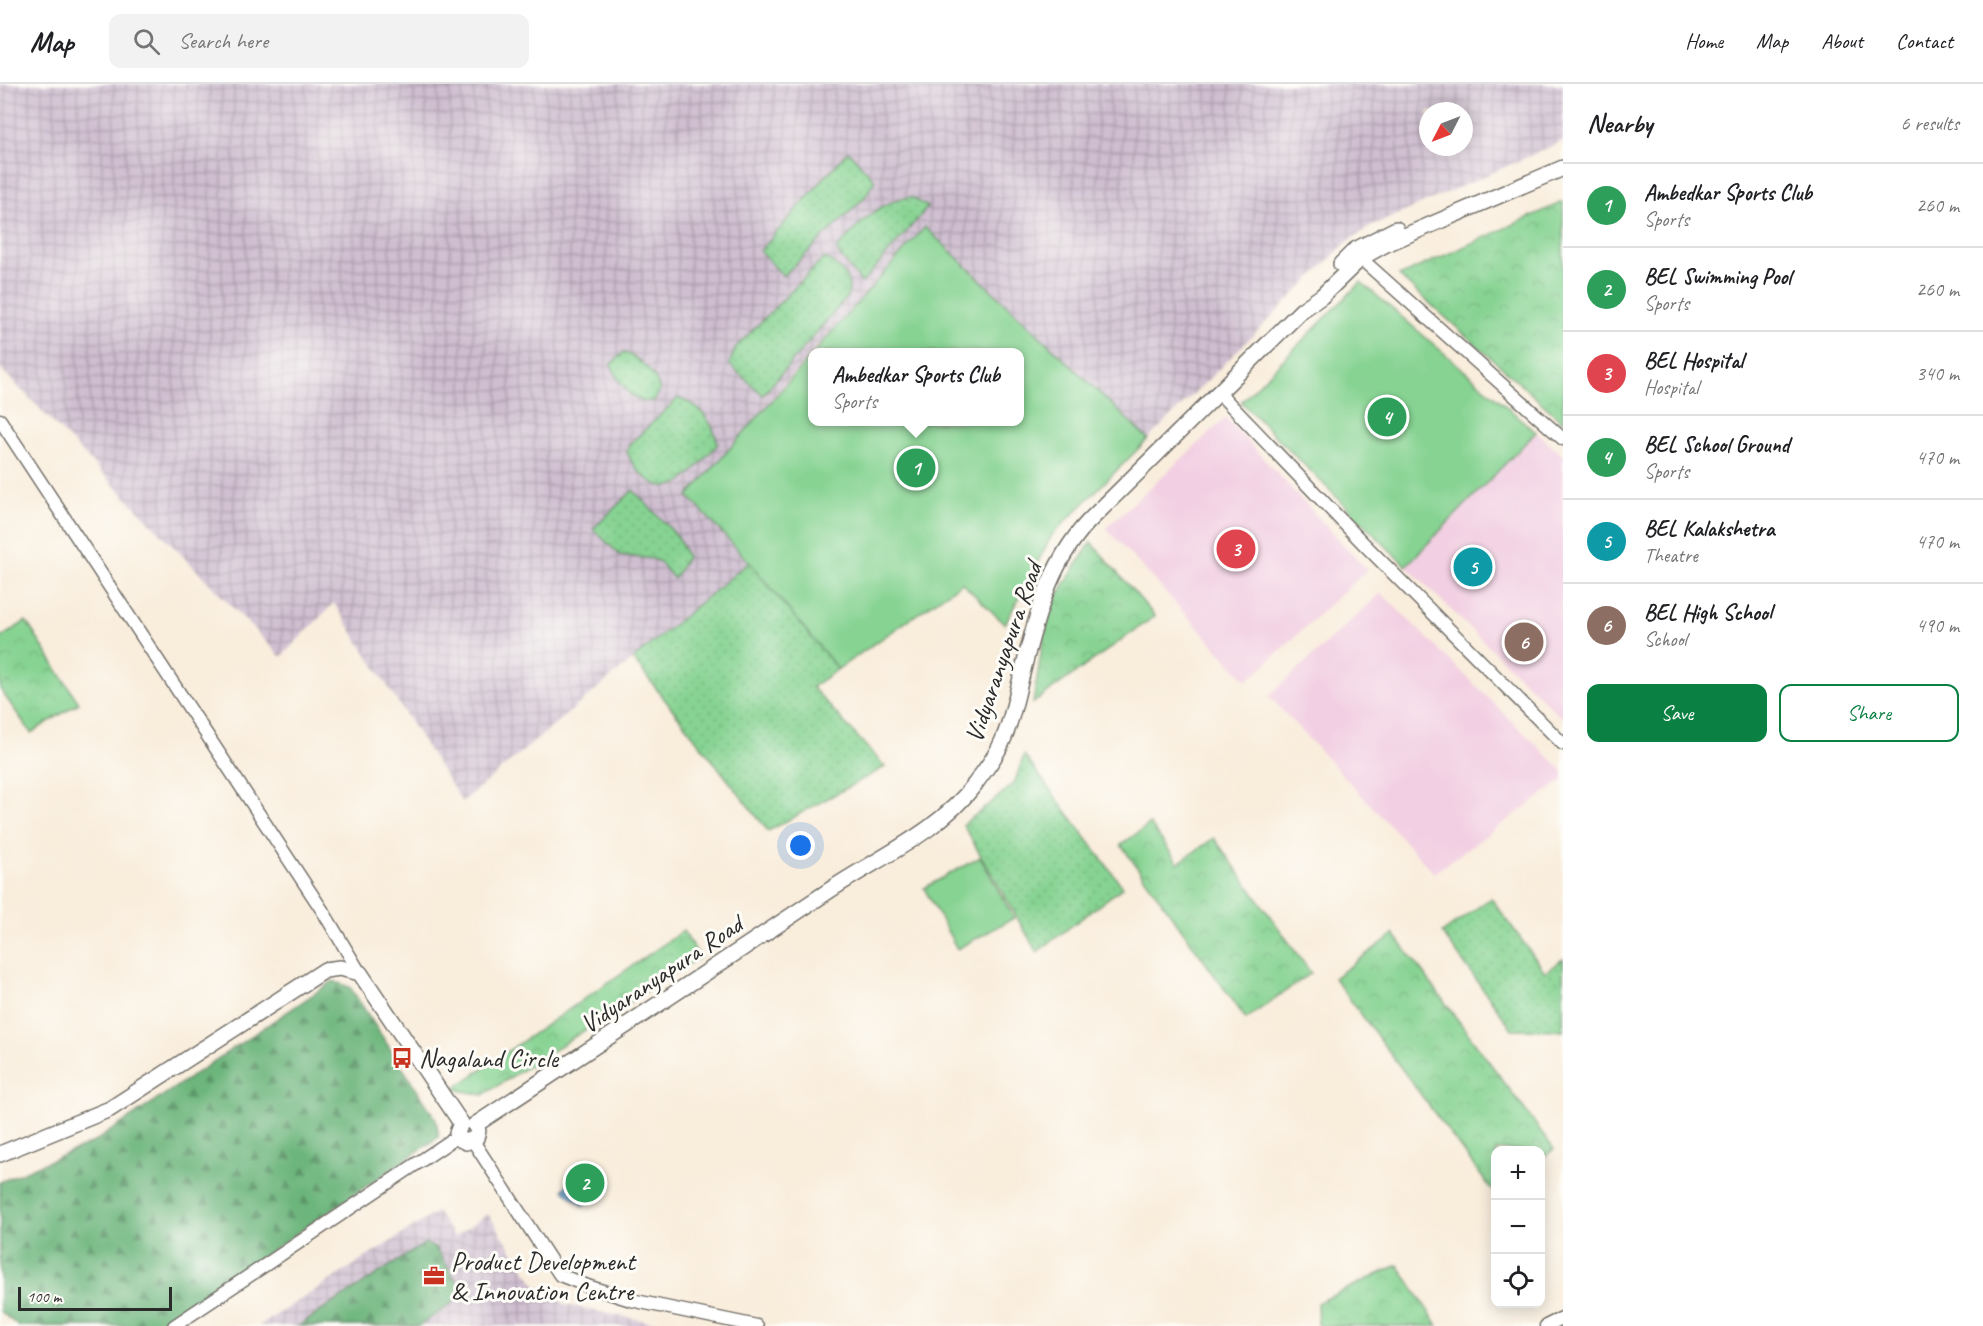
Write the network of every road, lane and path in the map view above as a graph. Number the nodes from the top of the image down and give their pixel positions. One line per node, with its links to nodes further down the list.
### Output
1 (1563, 158): 3 (main road, Vidyaranyapura Road)
2 (1563, 168): 3 (main road, Vidyaranyapura Road)
3 (1358, 254): 4 (main road, Vidyaranyapura Road); 6 (street)
4 (1219, 393): 7 (street); 9 (main road, Vidyaranyapura Road)
5 (0, 420): 8 (street)
6 (1563, 439)
7 (1563, 744)
8 (360, 973): 9 (main road); 11 (main road)
9 (465, 1128): 10 (main road); 13 (street)
10 (473, 1141): 14 (street)
11 (0, 1154)
12 (1562, 1318): 15 (street)
13 (174, 1326)
14 (757, 1326)
15 (1546, 1326)

